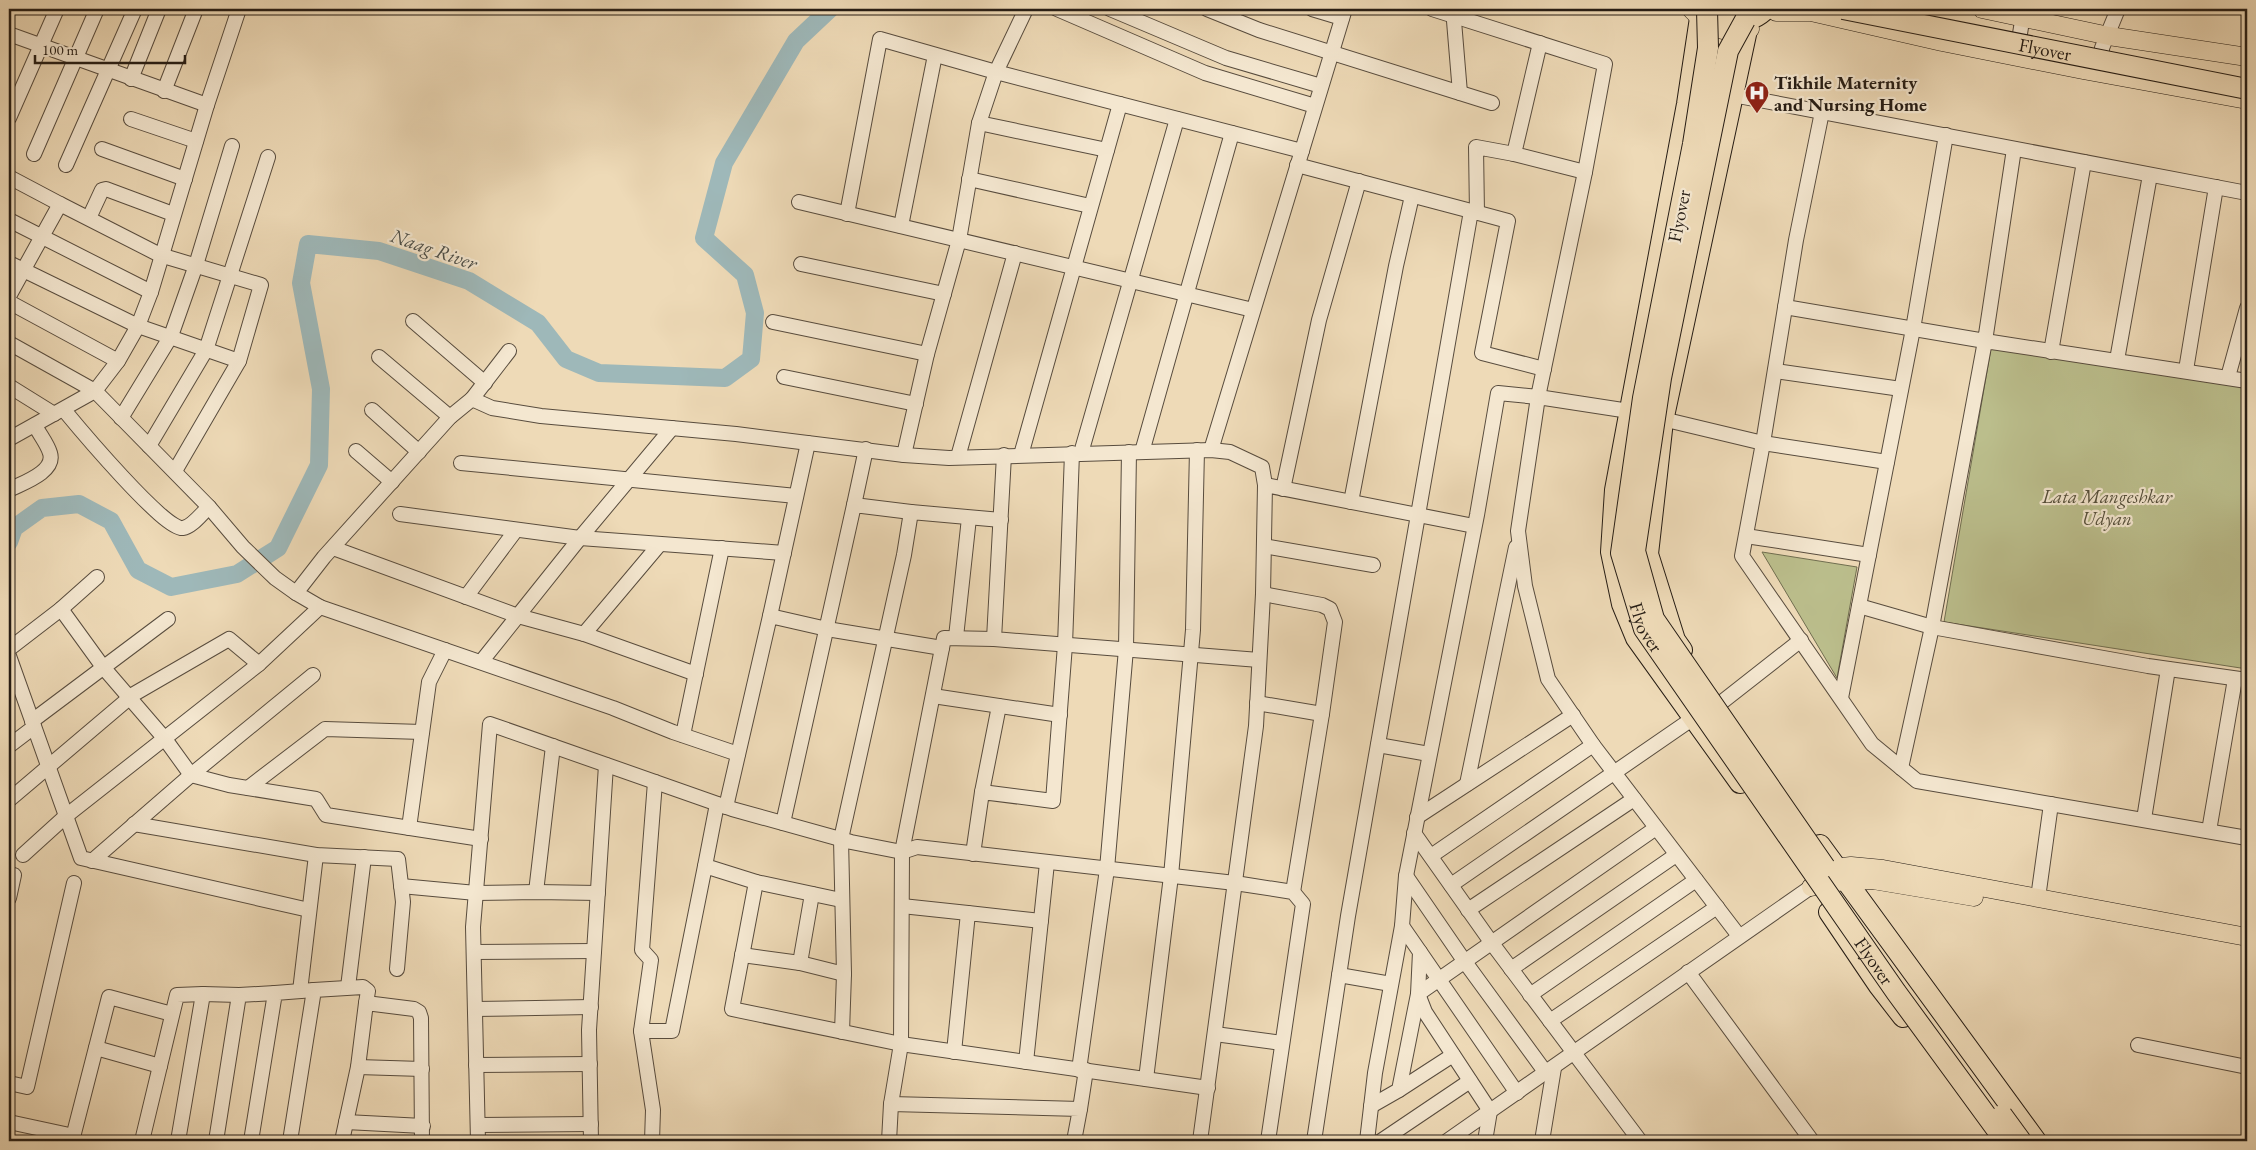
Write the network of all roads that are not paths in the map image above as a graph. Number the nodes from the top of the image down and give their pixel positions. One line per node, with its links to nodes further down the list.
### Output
1 (57, 9): 26 (street)
2 (97, 9): 31 (street)
3 (135, 9): 32 (street)
4 (159, 9): 36 (street)
5 (196, 9): 39 (street)
6 (240, 9): 45 (street)
7 (1026, 9): 33 (street)
8 (1057, 9): 46 (street)
9 (1110, 9): 37 (street)
10 (1207, 9): 27 (street)
11 (1312, 9): 21 (street)
12 (1432, 9): 18 (street)
13 (1843, 9): 38 (highway, Flyover, bridge)
14 (1906, 9): 35 (highway, Flyover)
15 (1982, 9): 20 (main road)
16 (2118, 9): 24 (street)
17 (1774, 10): 22 (highway); 29 (main road)
18 (1453, 12): 25 (street); 40 (street)
19 (1701, 12): 22 (highway); 132 (highway); 385 (highway, Flyover, bridge)
20 (2023, 12): 24 (main road); 29 (street)
21 (1343, 13): 27 (street)
22 (1746, 25): 41 (highway); 386 (highway, Flyover, bridge)
23 (9, 34): 26 (street)
24 (2109, 36): 30 (main road); 34 (street)
25 (1540, 43): 61 (street); 66 (street)
26 (41, 47): 31 (street); 48 (street)
27 (1331, 53): 37 (street); 40 (street)
28 (935, 55): 33 (street); 80 (street); 83 (street)
29 (2017, 55): 34 (main road)
30 (2247, 58)
31 (76, 59): 32 (street); 60 (street)
32 (108, 71): 36 (street); 65 (street)
33 (996, 72): 43 (street); 51 (street)
34 (2101, 73): 42 (main road)
35 (2247, 76)
36 (131, 79): 39 (street)
37 (1322, 86): 46 (street)
38 (2247, 89)
39 (164, 91): 45 (street)
40 (1460, 93): 44 (street)
41 (1733, 95): 47 (street); 136 (highway)
42 (2247, 100)
43 (1120, 104): 50 (street); 58 (street)
44 (1492, 104)
45 (207, 105): 54 (street)
46 (1315, 106): 59 (street)
47 (1822, 112): 53 (street); 100 (street)
48 (9, 118)
49 (130, 119): 54 (street)
50 (1177, 119): 52 (street); 94 (street)
51 (979, 123): 58 (street); 70 (street)
52 (1232, 133): 59 (street); 97 (street)
53 (1946, 135): 57 (street); 106 (street)
54 (196, 141): 69 (street)
55 (232, 146): 90 (street)
56 (102, 149): 69 (street)
57 (2014, 149): 63 (street); 108 (street)
58 (1106, 150): 77 (street)
59 (1302, 151): 64 (street)
60 (34, 154)
61 (1514, 154): 66 (street); 78 (street)
62 (268, 157): 93 (street)
63 (2084, 162): 67 (street); 112 (street)
64 (1298, 164): 71 (street); 102 (street)
65 (66, 165)
66 (1585, 172): 118 (street)
67 (2150, 175): 72 (street); 115 (street)
68 (9, 177): 76 (street)
69 (185, 179): 79 (street)
70 (970, 179): 77 (street); 85 (street)
71 (1359, 181): 74 (street); 159 (street)
72 (2216, 188): 73 (street); 119 (street)
73 (2247, 193)
74 (1412, 196): 78 (street); 162 (street)
75 (800, 202): 80 (street)
76 (60, 204): 81 (street); 84 (street)
77 (1090, 206): 91 (street)
78 (1474, 212): 118 (street); 167 (street)
79 (173, 214): 81 (street); 87 (street)
80 (847, 214): 83 (street)
81 (89, 218): 87 (street)
82 (9, 220): 84 (street)
83 (901, 226): 85 (street)
84 (41, 237): 92 (street); 95 (street)
85 (959, 240): 86 (street); 96 (street)
86 (1014, 253): 91 (street); 152 (street)
87 (160, 255): 90 (street); 95 (street)
88 (9, 263): 92 (street)
89 (801, 264): 96 (street)
90 (196, 265): 93 (street); 107 (street)
91 (1072, 267): 94 (street); 150 (street)
92 (22, 270): 98 (street); 105 (street)
93 (230, 275): 110 (street); 117 (street)
94 (1132, 281): 97 (street); 148 (street)
95 (151, 292): 105 (street)
96 (944, 294): 113 (street)
97 (1188, 294): 102 (street); 147 (street)
98 (9, 296)
99 (9, 302): 116 (street)
100 (1785, 307): 106 (street); 120 (street)
101 (2247, 308): 122 (street)
102 (1253, 310): 144 (street)
103 (413, 321): 124 (street)
104 (773, 322): 113 (street)
105 (138, 326): 107 (street); 116 (street)
106 (1913, 329): 108 (street); 126 (street)
107 (171, 336): 110 (street); 135 (street)
108 (1985, 341): 112 (street); 192 (street)
109 (9, 343): 127 (street)
110 (206, 350): 117 (street); 142 (street)
111 (509, 351): 124 (street)
112 (2052, 352): 115 (street)
113 (927, 354): 130 (street)
114 (379, 357): 134 (street)
115 (2117, 360): 119 (street)
116 (118, 361): 127 (street)
117 (239, 361): 155 (street)
118 (1544, 369): 128 (street)
119 (2186, 370): 122 (street)
120 (1775, 371): 126 (street); 141 (street)
121 (784, 377): 130 (street)
122 (2228, 377): 123 (street)
123 (2247, 381)
124 (485, 383): 129 (street)
125 (9, 386): 133 (street)
126 (1901, 389): 153 (street)
127 (95, 391): 133 (street); 135 (street)
128 (1538, 397): 132 (street); 170 (street); 172 (street)
129 (472, 399): 134 (street); 138 (street)
130 (916, 404): 149 (street)
131 (372, 410): 146 (street)
132 (1629, 411): 136 (street); 225 (highway)
133 (59, 412): 137 (street); 164 (street)
134 (450, 417): 146 (street)
135 (121, 418): 142 (street)
136 (1663, 421): 141 (street); 219 (highway)
137 (35, 425): 139 (street); 160 (street)
138 (672, 428): 140 (street); 156 (street)
139 (12, 433)
140 (808, 442): 143 (street); 161 (street)
141 (1763, 443): 153 (street); 173 (street)
142 (149, 446): 155 (street)
143 (866, 450): 149 (street); 163 (street)
144 (1204, 450): 147 (street); 158 (street); 204 (street)
145 (356, 451): 157 (street)
146 (419, 452): 157 (street)
147 (1136, 452): 148 (street); 203 (street)
148 (1076, 453): 150 (street); 199 (street)
149 (904, 454): 152 (street)
150 (1021, 455): 151 (street)
151 (1004, 456): 152 (street); 169 (street)
152 (958, 457)
153 (1887, 462): 180 (street)
154 (461, 463): 156 (street)
155 (174, 471): 164 (street)
156 (630, 478): 161 (street); 174 (street)
157 (392, 482): 177 (street)
158 (1265, 485): 159 (street); 176 (street)
159 (1283, 489): 162 (street)
160 (9, 490)
161 (796, 496): 179 (street)
162 (1351, 502): 167 (street)
163 (854, 505): 165 (street); 193 (street)
164 (209, 507): 183 (street)
165 (912, 512): 168 (street); 196 (street)
166 (400, 514): 171 (street)
167 (1418, 515): 170 (street); 230 (street)
168 (969, 518): 169 (street); 195 (street)
169 (1001, 520): 197 (street)
170 (1474, 526): 235 (street)
171 (516, 530): 174 (street); 185 (street)
172 (1518, 536): 224 (street); 242 (street)
173 (1746, 536): 180 (street); 198 (street)
174 (580, 538): 175 (street); 189 (street)
175 (658, 545): 178 (street); 194 (street)
176 (1264, 546): 181 (street); 184 (street)
177 (332, 548): 183 (street); 185 (street)
178 (722, 548): 179 (street); 211 (street)
179 (784, 553): 190 (street)
180 (1869, 554): 186 (street)
181 (1372, 565)
182 (97, 577): 188 (street)
183 (296, 593): 187 (street)
184 (1263, 594): 206 (street); 223 (street)
185 (466, 597): 189 (street)
186 (1859, 606): 192 (street); 217 (street)
187 (320, 607): 202 (street); 208 (street)
188 (61, 609): 201 (street); 209 (street)
189 (518, 616): 194 (street); 207 (street)
190 (770, 616): 193 (street); 234 (street)
191 (168, 619): 209 (street)
192 (1932, 627): 210 (street); 238 (street)
193 (827, 629): 196 (street); 252 (street)
194 (584, 634): 211 (street)
195 (956, 637): 197 (street); 200 (street)
196 (886, 638): 200 (street); 260 (street)
197 (994, 639): 199 (street)
198 (1801, 640): 217 (street); 219 (street)
199 (1064, 645): 203 (street); 222 (street)
200 (942, 648): 215 (street)
201 (9, 649)
202 (445, 650): 207 (street); 227 (street)
203 (1126, 650): 204 (street); 271 (street)
204 (1190, 654): 206 (street); 274 (street)
205 (9, 656): 214 (street)
206 (1259, 660): 220 (street)
207 (481, 662): 228 (street)
208 (259, 664): 216 (street); 229 (street)
209 (103, 667): 216 (street); 226 (street)
210 (2168, 669): 213 (street); 251 (street)
211 (696, 674): 228 (street)
212 (313, 675): 240 (street)
213 (2241, 679): 256 (street)
214 (21, 690): 218 (street); 226 (street)
215 (933, 696): 221 (street); 261 (street)
216 (130, 698): 229 (street); 236 (street)
217 (1841, 698): 238 (street)
218 (9, 699)
219 (1722, 702): 272 (highway)
220 (1257, 703): 223 (street); 280 (street)
221 (999, 706): 222 (street); 244 (street)
222 (1060, 714): 244 (street)
223 (1322, 714): 284 (street)
224 (1573, 715): 231 (street); 242 (street)
225 (1692, 719): 239 (street); 277 (highway)
226 (33, 724): 232 (street); 236 (street)
227 (422, 732): 243 (street); 254 (street)
228 (682, 735): 234 (street)
229 (164, 740): 240 (street); 249 (street)
230 (1378, 745): 235 (street); 312 (street)
231 (1594, 745): 239 (street); 266 (street)
232 (9, 746)
233 (552, 746): 237 (street); 259 (street); 283 (street)
234 (738, 754): 248 (street)
235 (1429, 754): 250 (street)
236 (48, 765): 245 (street); 249 (street)
237 (606, 765): 241 (street); 286 (street)
238 (1901, 768): 247 (street)
239 (1614, 772): 246 (street); 281 (street)
240 (191, 775): 243 (street); 253 (street)
241 (655, 782): 248 (street); 327 (street)
242 (1467, 784): 250 (street)
243 (248, 788): 254 (street)
244 (982, 792): 262 (street)
245 (9, 800)
246 (1634, 800): 255 (street); 294 (street)
247 (2051, 804): 251 (street); 289 (street)
248 (722, 806): 252 (street); 270 (street)
249 (66, 816): 263 (street); 268 (street)
250 (1417, 817): 257 (street)
251 (2144, 819): 256 (street)
252 (783, 823): 260 (street)
253 (134, 824): 264 (street); 268 (street)
254 (409, 828): 259 (street)
255 (1656, 828): 265 (street); 300 (street)
256 (2208, 831): 258 (street)
257 (1414, 833): 266 (street); 275 (street)
258 (2247, 838)
259 (480, 839): 285 (street)
260 (840, 839): 261 (street); 290 (street)
261 (902, 852): 262 (street); 291 (street)
262 (973, 854): 269 (street)
263 (23, 855)
264 (316, 855): 267 (street); 293 (street)
265 (1676, 855): 276 (street); 309 (street)
266 (1431, 856): 281 (street)
267 (364, 857): 282 (street); 315 (street)
268 (92, 861): 293 (street)
269 (1047, 863): 271 (street); 296 (street)
270 (704, 866): 278 (street); 327 (street)
271 (1107, 869): 274 (street); 344 (street)
272 (1839, 874): 277 (main road); 289 (main road); 301 (main road); 387 (highway)
273 (14, 876): 288 (street)
274 (1171, 876): 280 (street); 346 (street)
275 (1406, 876): 297 (street); 306 (street)
276 (1696, 880): 292 (street); 321 (street)
277 (1807, 880): 298 (street); 384 (highway)
278 (756, 882): 287 (street); 305 (street)
279 (74, 883): 348 (street)
280 (1235, 883): 284 (street); 329 (street)
281 (1451, 885): 294 (street)
282 (401, 886): 285 (street); 308 (street)
283 (536, 892): 285 (street); 286 (street)
284 (1293, 892): 331 (street)
285 (476, 893): 303 (street)
286 (598, 893): 302 (street)
287 (812, 894): 290 (street); 307 (street)
288 (9, 898)
289 (2038, 898): 299 (main road)
290 (841, 900): 311 (street)
291 (902, 906): 295 (street); 330 (street)
292 (1716, 907): 298 (street); 326 (street)
293 (309, 910): 316 (street)
294 (1468, 910): 300 (street)
295 (968, 913): 296 (street); 334 (street)
296 (1041, 921): 337 (street)
297 (1402, 926): 304 (street); 314 (street)
298 (1739, 936): 310 (street)
299 (2247, 937)
300 (1491, 942): 306 (street); 309 (street)
301 (2247, 946)
302 (594, 951): 303 (street); 323 (street)
303 (474, 952): 324 (street)
304 (1420, 952): 313 (street); 319 (street)
305 (742, 955): 307 (street); 328 (street)
306 (1465, 962): 313 (street); 345 (street)
307 (800, 963): 311 (street)
308 (398, 969)
309 (1511, 969): 321 (street)
310 (1688, 972): 335 (street); 383 (street)
311 (844, 974): 328 (street)
312 (1339, 975): 314 (street); 376 (street)
313 (1439, 979): 319 (street); 351 (street)
314 (1391, 984): 353 (street)
315 (348, 987): 316 (street); 322 (street)
316 (307, 991): 317 (street); 366 (street)
317 (275, 993): 320 (street); 365 (street)
318 (203, 994): 320 (street); 325 (street); 363 (street)
319 (1418, 994): 336 (street); 350 (street)
320 (239, 995): 364 (street)
321 (1530, 995): 326 (street)
322 (366, 1004): 341 (street); 343 (street)
323 (591, 1007): 324 (street); 338 (street)
324 (475, 1009): 339 (street)
325 (172, 1014): 333 (street); 340 (street)
326 (1550, 1021): 335 (street)
327 (641, 1031): 371 (street)
328 (842, 1032): 330 (street)
329 (1215, 1034): 331 (street); 349 (street)
330 (901, 1044): 334 (street); 352 (street)
331 (1282, 1044): 375 (street)
332 (2138, 1045): 342 (street)
333 (96, 1048): 340 (street); 361 (street)
334 (954, 1052): 337 (street)
335 (1573, 1053): 345 (street); 382 (street)
336 (1453, 1055): 347 (street); 350 (street)
337 (1026, 1062): 344 (street)
338 (590, 1064): 339 (street); 358 (street)
339 (476, 1065): 359 (street)
340 (160, 1066): 362 (street)
341 (358, 1067): 343 (street); 357 (street)
342 (2247, 1068)
343 (422, 1069): 360 (street)
344 (1083, 1070): 346 (street); 354 (street)
345 (1550, 1070): 351 (street); 381 (street)
346 (1146, 1079): 349 (street)
347 (1470, 1081): 355 (street); 378 (street)
348 (9, 1083)
349 (1208, 1088): 374 (street)
350 (1399, 1090): 353 (street)
351 (1517, 1093): 355 (street)
352 (892, 1104): 354 (street); 372 (street)
353 (1371, 1106): 377 (street)
354 (1080, 1109): 373 (street)
355 (1490, 1111): 379 (street); 380 (street)
356 (9, 1122): 361 (street)
357 (346, 1122): 360 (street); 367 (street)
358 (590, 1124): 359 (street); 370 (street)
359 (478, 1125): 369 (street)
360 (423, 1126): 368 (street)
361 (73, 1138)
362 (142, 1141)
363 (178, 1141)
364 (216, 1141)
365 (251, 1141)
366 (290, 1141)
367 (342, 1141)
368 (422, 1141)
369 (478, 1141)
370 (591, 1141)
371 (652, 1141)
372 (889, 1141)
373 (1074, 1141)
374 (1200, 1141)
375 (1268, 1141)
376 (1314, 1141)
377 (1367, 1141)
378 (1381, 1141)
379 (1447, 1141)
380 (1485, 1141)
381 (1542, 1141)
382 (1640, 1141)
383 (1812, 1141)
384 (1994, 1141)
385 (2005, 1141)
386 (2021, 1141)
387 (2036, 1141)

